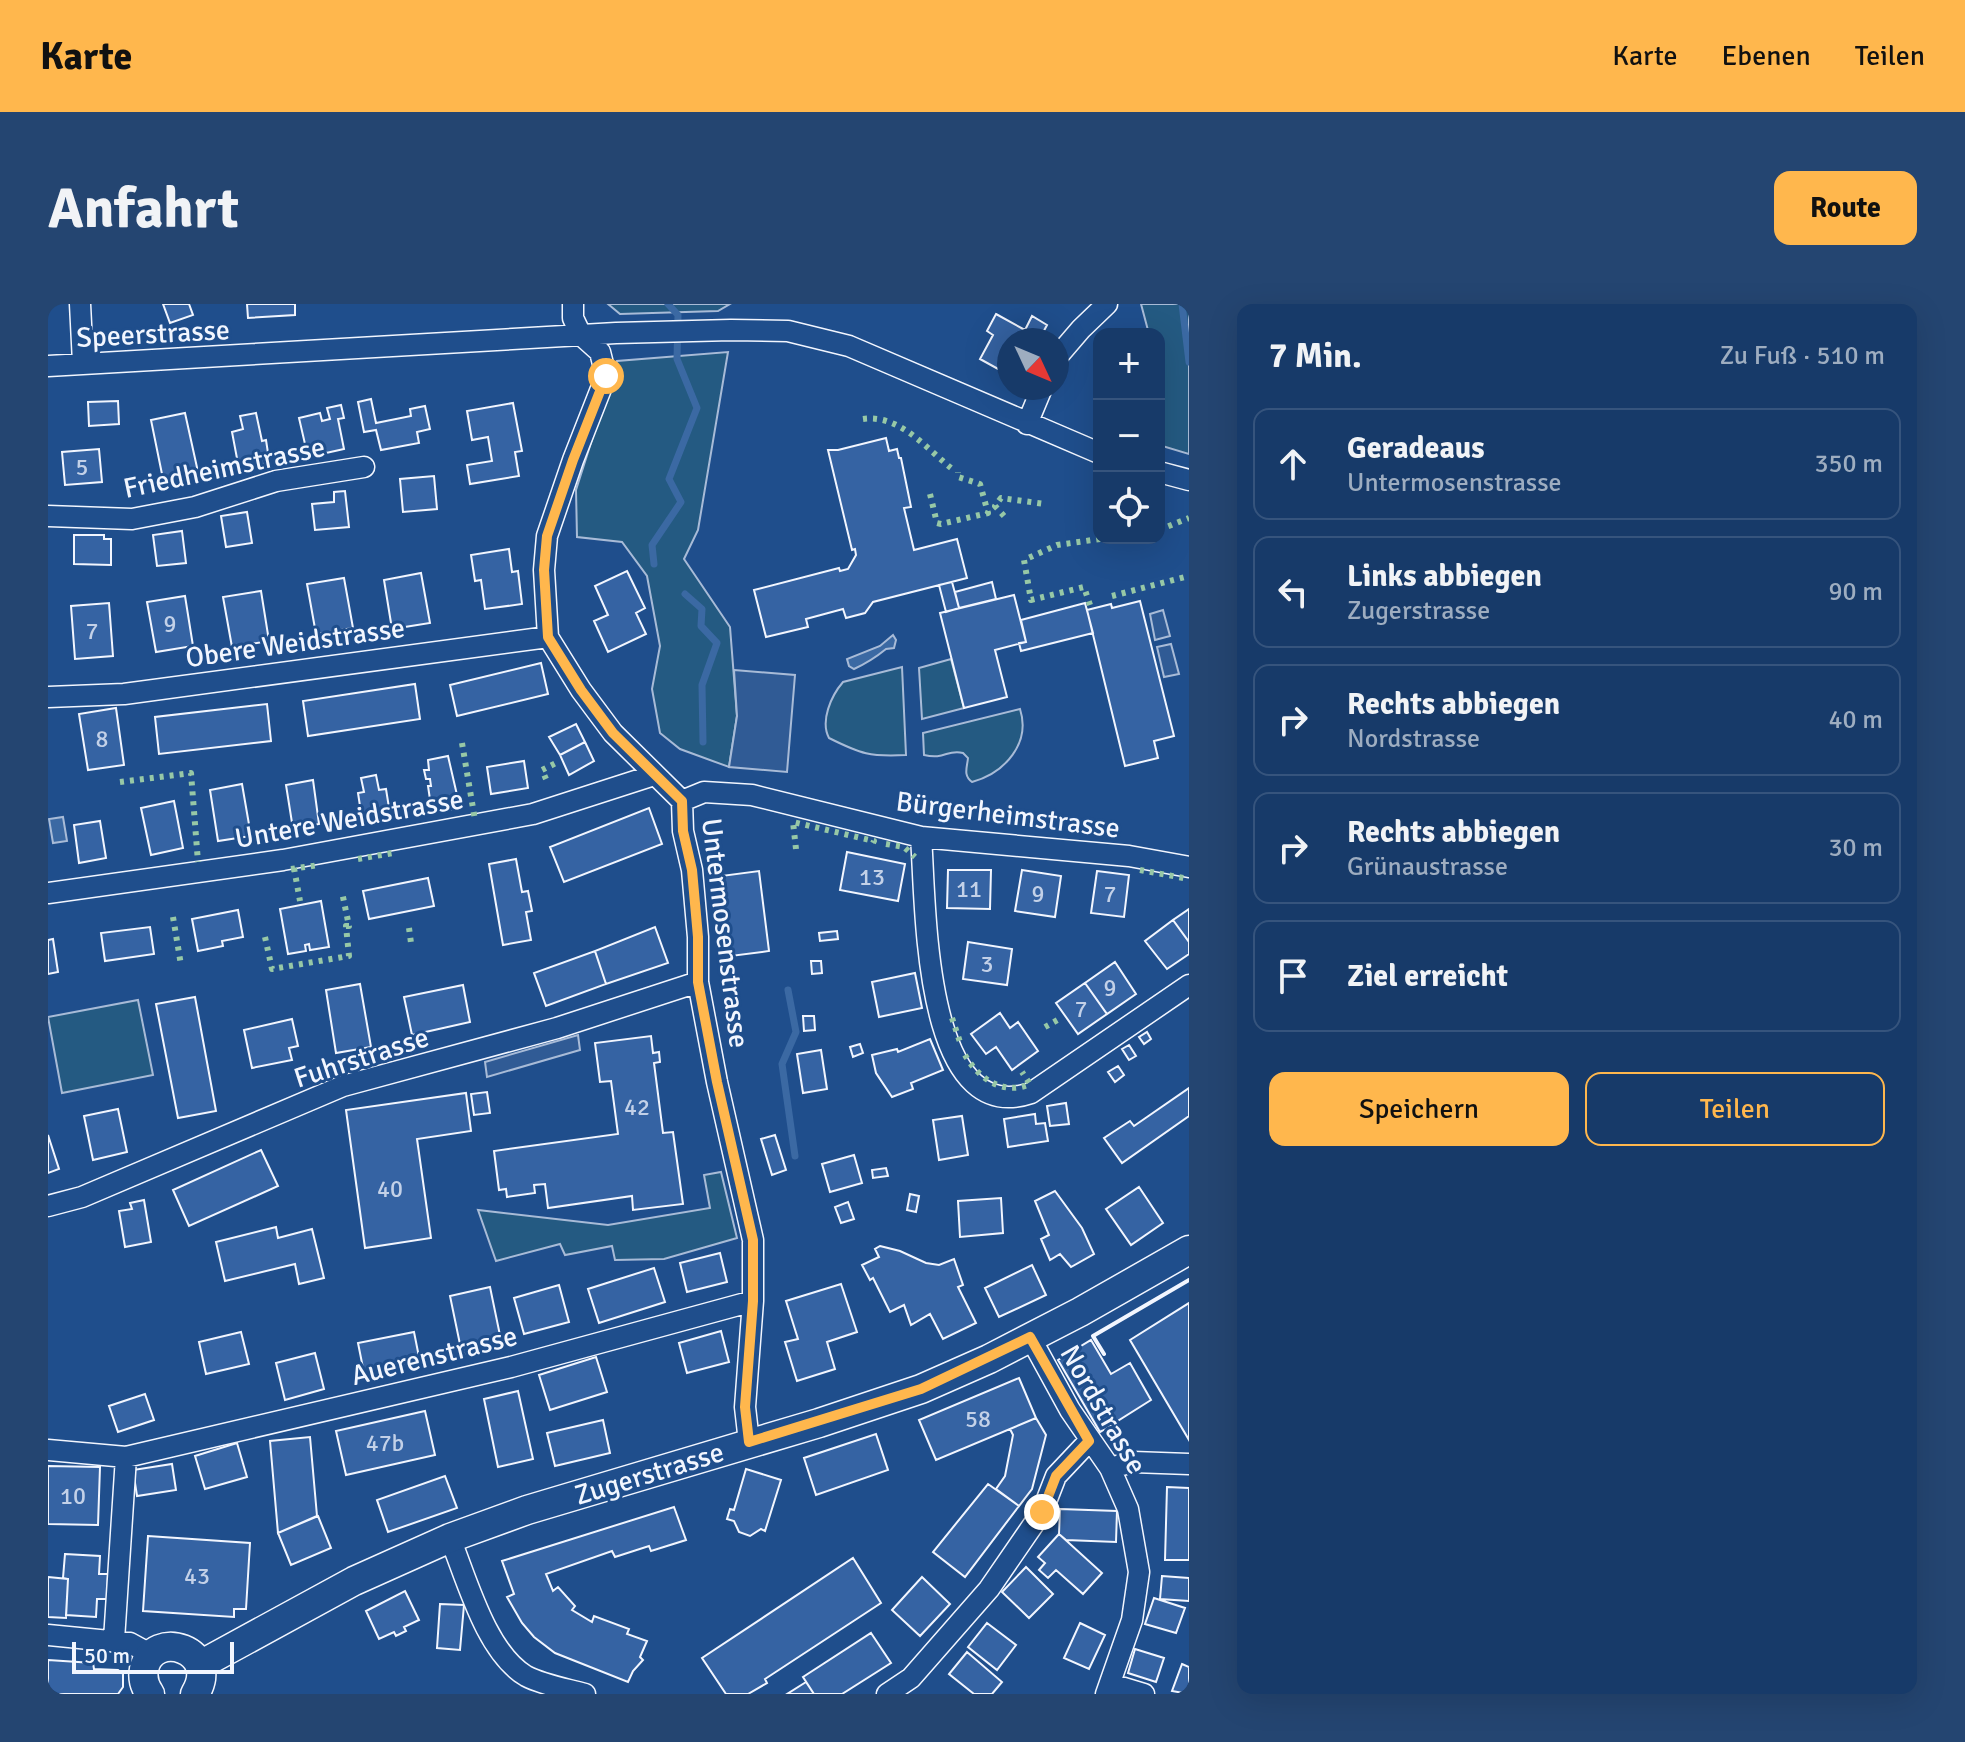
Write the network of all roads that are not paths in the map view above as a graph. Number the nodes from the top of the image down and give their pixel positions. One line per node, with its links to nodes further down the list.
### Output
1 (80, 304): 6 (street)
2 (573, 304): 4 (street, Untermosenstrasse)
3 (1107, 304): 5 (street)
4 (581, 335): 6 (street, Speerstrasse); 9 (street, Speerstrasse); 15 (street, Untermosenstrasse)
5 (1069, 343)
6 (83, 363): 7 (street, Speerstrasse)
7 (48, 366)
8 (1037, 400): 9 (street)
9 (1027, 424): 10 (street, Speerstrasse)
10 (1093, 451)
11 (364, 467): 14 (street, Friedheimstrasse)
12 (1165, 474): 13 (street)
13 (1189, 480)
14 (48, 516)
15 (548, 637): 16 (street, Obere Weidstrasse); 17 (street, Untermosenstrasse)
16 (48, 697)
17 (654, 775): 18 (street, Untermosenstrasse); 21 (street, Untere Weidstrasse)
18 (682, 801): 19 (street, Bürgerheimstrasse); 22 (street, Untermosenstrasse)
19 (921, 837): 20 (street, Bürgerheimstrasse); 23 (street)
20 (1189, 867)
21 (48, 893)
22 (698, 982): 24 (street, Fuhrstrasse); 26 (street, Untermosenstrasse)
23 (1189, 985)
24 (48, 1206)
25 (1189, 1250): 27 (main road, Zugerstrasse)
26 (753, 1301): 29 (street, Untermosenstrasse); 31 (street, Auerenstrasse)
27 (1030, 1337): 28 (street, Nordstrasse); 29 (main road, Zugerstrasse)
28 (1089, 1441): 33 (street, Nordstrasse); 43 (street)
29 (749, 1442): 34 (main road, Zugerstrasse)
30 (48, 1450): 31 (street, Auerenstrasse)
31 (126, 1457): 36 (street)
32 (1189, 1464): 33 (street)
33 (1110, 1468): 39 (street, Nordstrasse)
34 (450, 1538): 38 (main road, Zugerstrasse); 42 (street)
35 (48, 1635): 36 (street)
36 (114, 1640): 37 (street)
37 (152, 1655): 38 (main road); 40 (main road)
38 (200, 1665): 41 (main road)
39 (1108, 1689): 44 (street)
40 (150, 1694)
41 (195, 1694)
42 (585, 1694)
43 (887, 1694)
44 (1144, 1694)

